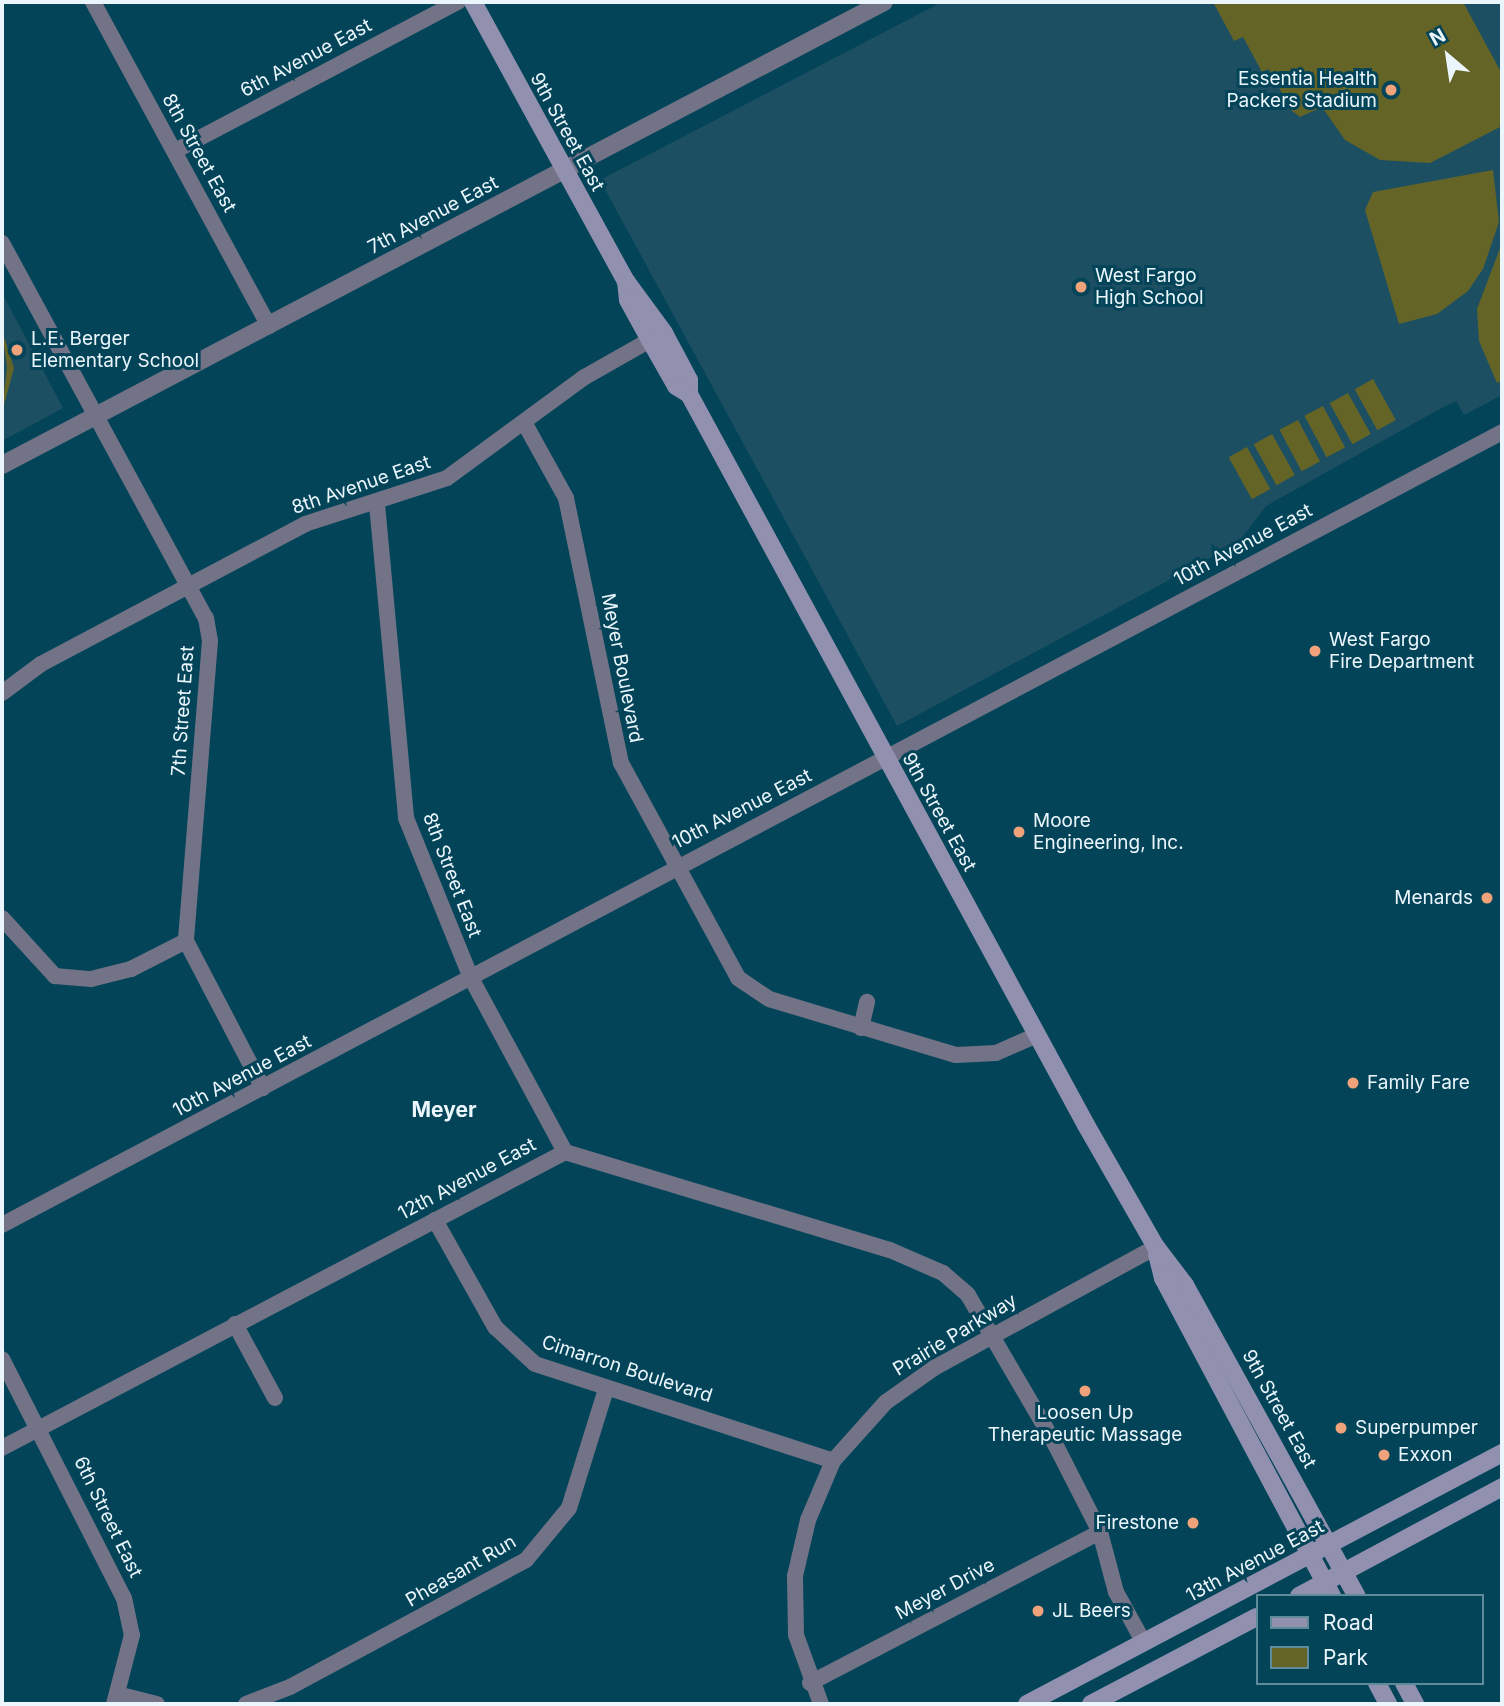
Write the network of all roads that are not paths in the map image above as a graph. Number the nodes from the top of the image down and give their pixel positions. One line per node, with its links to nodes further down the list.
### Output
1 (93, 2): 5 (street, 8th Street East)
2 (458, 2): 5 (street, 6th Avenue East)
3 (473, 2): 6 (main road, 9th Street East)
4 (879, 3): 6 (street, 7th Avenue East)
5 (175, 151): 9 (street, 8th Street East)
6 (563, 169): 8 (main road, 9th Street East); 9 (street, 7th Avenue East)
7 (2, 243): 12 (street, 7th Street East)
8 (626, 281): 10 (main road, 9th Street East); 11 (main road, 9th Street East)
9 (269, 326): 12 (street, 7th Avenue East)
10 (650, 340): 11 (main road, 9th Street East); 13 (street, 8th Avenue East)
11 (689, 394): 19 (main road, 9th Street East)
12 (96, 414): 15 (street, 7th Avenue East); 17 (street, 7th Street East)
13 (526, 425): 16 (street, 8th Avenue East); 20 (street, Meyer Boulevard)
14 (1502, 432): 19 (street, 10th Avenue East)
15 (2, 465)
16 (377, 504): 17 (street, 8th Avenue East); 23 (street, 8th Street East)
17 (189, 584): 18 (street, 8th Avenue East); 22 (street, 7th Street East)
18 (2, 693)
19 (886, 758): 20 (street, 10th Avenue East); 26 (main road, 9th Street East)
20 (675, 867): 23 (street, 10th Avenue East); 25 (street, Meyer Boulevard)
21 (2, 918): 22 (street)
22 (186, 941): 27 (street)
23 (471, 978): 27 (street, 10th Avenue East); 28 (street, 8th Street East)
24 (867, 1002): 25 (street)
25 (861, 1028): 26 (street, Meyer Boulevard)
26 (1037, 1035): 31 (main road, 9th Street East)
27 (263, 1088): 30 (street, 10th Avenue East)
28 (565, 1152): 29 (street, 12th Avenue East); 33 (street, 12th Avenue East)
29 (435, 1220): 32 (street, 12th Avenue East); 35 (street, Cimarron Boulevard)
30 (2, 1225)
31 (1156, 1247): 33 (street, Prairie Parkway); 43 (main road, 9th Street East); 44 (main road, 9th Street East)
32 (235, 1324): 36 (street); 37 (street, 12th Avenue East)
33 (993, 1336): 40 (street, Prairie Parkway); 42 (street, 12th Avenue East)
34 (2, 1359): 37 (street, 6th Street East)
35 (606, 1389): 40 (street, Cimarron Boulevard); 56 (street, Pheasant Run)
36 (275, 1398)
37 (39, 1427): 38 (street, 12th Avenue East); 54 (street, 6th Street East)
38 (2, 1448)
39 (1502, 1454): 43 (main road, 13th Avenue East)
40 (833, 1461): 51 (street, Prairie Parkway)
41 (1502, 1487): 45 (main road)
42 (1100, 1532): 50 (street, 12th Avenue East); 51 (street, Meyer Drive)
43 (1331, 1545): 44 (main road, 13th Avenue East); 45 (main road, 9th Street East)
44 (1311, 1556): 46 (main road, 9th Street East); 50 (main road, 13th Avenue East)
45 (1345, 1572): 46 (main road); 48 (main road, 9th Street East)
46 (1328, 1589): 47 (main road)
47 (1307, 1594)
48 (1356, 1594)
49 (1256, 1618): 59 (main road)
50 (1144, 1643): 58 (main road, 13th Avenue East)
51 (810, 1684): 57 (street, Prairie Parkway)
52 (1378, 1685): 60 (main road)
53 (1405, 1685): 61 (main road)
54 (115, 1699): 55 (street)
55 (157, 1704)
56 (246, 1704)
57 (821, 1704)
58 (1027, 1704)
59 (1091, 1704)
60 (1388, 1704)
61 (1415, 1704)

